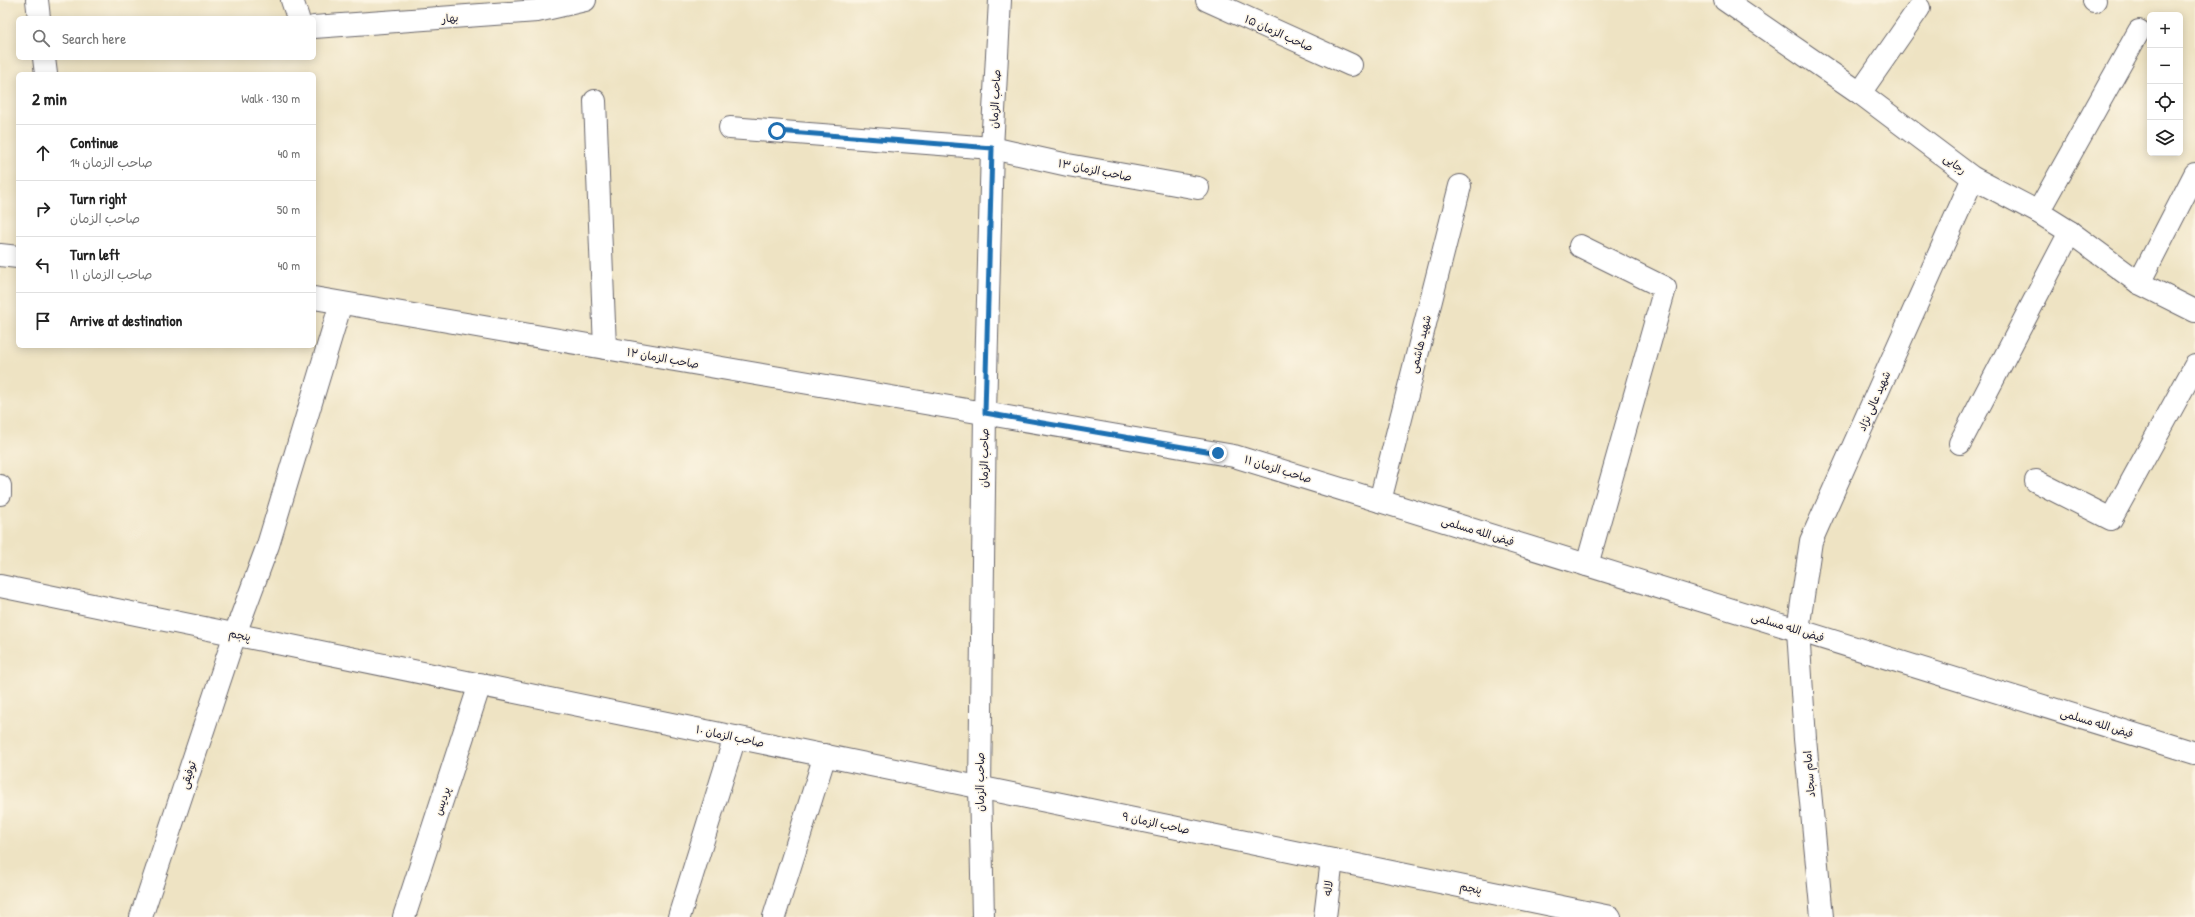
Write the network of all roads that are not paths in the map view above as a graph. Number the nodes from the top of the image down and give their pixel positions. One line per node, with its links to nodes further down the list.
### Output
1 (36, 0): 8 (street)
2 (292, 0): 9 (street)
3 (585, 0): 10 (street, بهار)
4 (1000, 0): 18 (street, صاحب الزمان)
5 (1207, 0): 13 (street, صاحب الزمان ۱۵)
6 (1725, 0): 15 (street, رجایی)
7 (1919, 8): 15 (street)
8 (39, 16)
9 (297, 16)
10 (316, 27)
11 (2139, 31): 23 (street)
12 (44, 60): 14 (street)
13 (1351, 65)
14 (46, 72)
15 (1860, 92): 20 (street, رجایی)
16 (595, 101): 32 (street)
17 (730, 128): 18 (street, صاحب الزمان ۱۳)
18 (992, 148): 22 (street, صاحب الزمان ۱۳); 34 (street, صاحب الزمان)
19 (2195, 174): 28 (street)
20 (1973, 178): 23 (street, رجایی); 42 (street, شهید عالی نژاد)
21 (1460, 186): 39 (street, شهید هاشمی)
22 (1198, 188)
23 (2038, 212): 24 (street, رجایی)
24 (2070, 232): 28 (street, رجایی); 35 (street)
25 (1580, 246): 40 (street)
26 (0, 255): 27 (street)
27 (16, 257)
28 (2139, 283): 31 (street, رجایی)
29 (316, 298): 30 (street, صاحب الزمان ۱۲)
30 (341, 302): 32 (street, صاحب الزمان ۱۲); 43 (street, توفیقی)
31 (2195, 311)
32 (605, 348): 34 (street, صاحب الزمان ۱۲)
33 (2195, 366): 36 (street)
34 (985, 413): 39 (street, صاحب الزمان ۱۱); 48 (street, صاحب الزمان)
35 (1960, 443)
36 (2036, 481)
37 (0, 486): 38 (street)
38 (0, 494)
39 (1380, 501): 40 (street, فیض الله مسلمی)
40 (1587, 565): 42 (street, فیض الله مسلمی)
41 (0, 586): 43 (street, پنجم)
42 (1798, 630): 46 (street, فیض الله مسلمی); 57 (street, امام سجاد)
43 (235, 634): 44 (street, پنجم); 51 (street, توفیقی)
44 (480, 684): 45 (street, صاحب الزمان ۱۰); 52 (street, پردیس)
45 (736, 737): 47 (street, صاحب الزمان ۱۰); 53 (street)
46 (2195, 753)
47 (824, 755): 48 (street, صاحب الزمان ۱۰); 54 (street)
48 (980, 787): 49 (street, صاحب الزمان ۹); 55 (street, صاحب الزمان)
49 (1332, 860): 50 (street, پنجم); 56 (street, لاله)
50 (1598, 916)
51 (141, 917)
52 (404, 917)
53 (679, 917)
54 (774, 917)
55 (983, 917)
56 (1325, 917)
57 (1822, 917)

